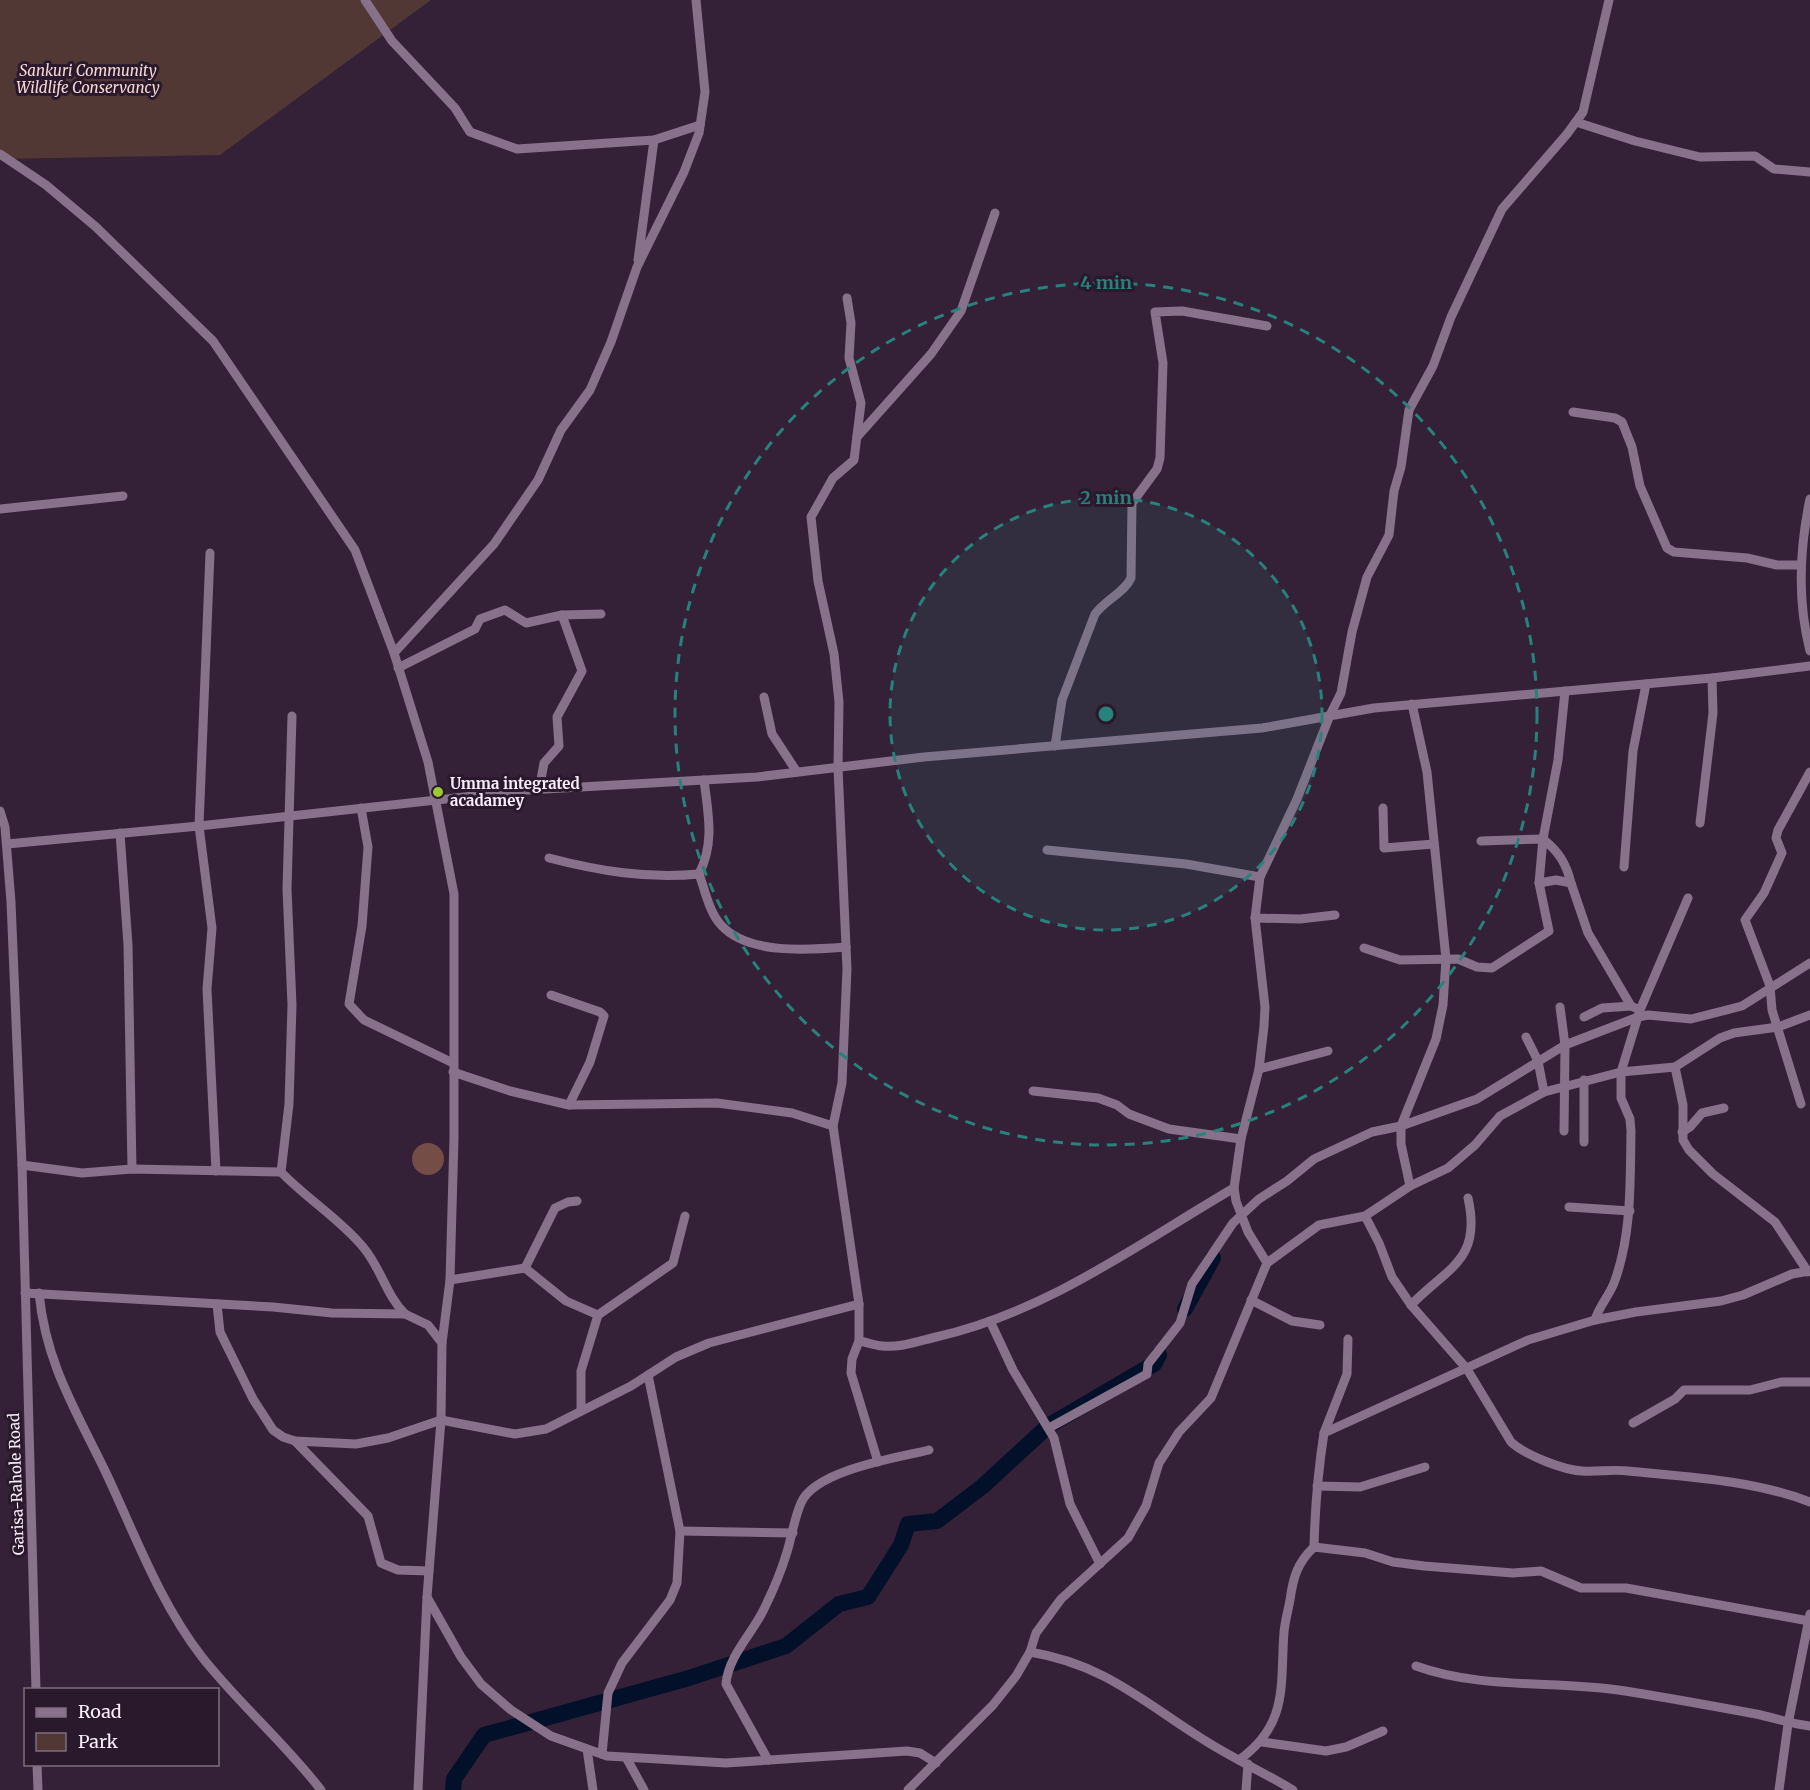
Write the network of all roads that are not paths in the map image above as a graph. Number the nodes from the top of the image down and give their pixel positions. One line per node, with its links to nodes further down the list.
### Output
1 (365, 0): 6 (street)
2 (696, 0): 5 (street)
3 (1609, 0): 4 (street)
4 (1576, 122): 8 (street); 31 (street)
5 (700, 125): 6 (street); 10 (street)
6 (654, 140): 10 (street)
7 (0, 154): 23 (street)
8 (1810, 172)
9 (995, 213): 14 (street)
10 (637, 267): 23 (street)
11 (847, 298): 14 (street)
12 (1267, 326): 33 (street)
13 (1573, 412): 19 (street)
14 (857, 437): 34 (street)
15 (123, 496): 17 (street)
16 (1810, 499): 19 (street)
17 (0, 509)
18 (210, 553): 45 (street)
19 (1800, 565): 22 (street)
20 (601, 614): 21 (street)
21 (562, 615): 25 (street); 38 (street)
22 (1810, 651)
23 (394, 653): 25 (street)
24 (1810, 666): 26 (street)
25 (399, 668): 39 (street)
26 (1712, 678): 27 (street); 44 (street)
27 (1646, 684): 28 (street); 53 (street)
28 (1565, 691): 30 (street); 47 (street)
29 (764, 697): 35 (street)
30 (1412, 704): 31 (street); 50 (street)
31 (1330, 714): 33 (street); 55 (street)
32 (292, 716): 43 (street)
33 (1056, 746): 34 (street)
34 (838, 768): 35 (street); 61 (street)
35 (797, 772): 37 (street)
36 (1810, 772): 65 (street)
37 (704, 780): 38 (street); 54 (street)
38 (539, 790): 39 (street)
39 (436, 800): 40 (street); 76 (street)
40 (361, 808): 43 (street); 76 (street)
41 (1383, 808): 50 (street)
42 (0, 811): 49 (street, Garisa-Rahole Road)
43 (291, 815): 45 (street); 96 (street)
44 (1700, 823)
45 (199, 826): 46 (street); 95 (street)
46 (120, 833): 49 (street); 94 (street)
47 (1543, 839): 48 (street); 56 (street); 57 (street)
48 (1481, 842)
49 (7, 844): 93 (street, Garisa-Rahole Road)
50 (1434, 844): 63 (street)
51 (1047, 850): 55 (street)
52 (549, 858): 54 (street)
53 (1624, 867)
54 (699, 874): 61 (street)
55 (1260, 877): 60 (street)
56 (1539, 883): 57 (street); 63 (street)
57 (1571, 883): 68 (street)
58 (1688, 898): 68 (street)
59 (1335, 915): 60 (street)
60 (1255, 918): 78 (street)
61 (846, 947): 87 (street)
62 (1364, 948): 63 (street)
63 (1446, 959): 88 (street)
64 (1810, 963): 65 (street)
65 (1770, 986): 68 (street); 71 (street)
66 (551, 995): 85 (street)
67 (1560, 1007): 73 (street)
68 (1636, 1011): 70 (street); 73 (street); 79 (street)
69 (1810, 1015): 71 (street)
70 (1584, 1017)
71 (1778, 1027): 77 (street); 84 (street)
72 (1526, 1037): 75 (street)
73 (1565, 1045): 75 (street); 81 (street)
74 (1328, 1051): 78 (street)
75 (1538, 1061): 83 (street); 88 (street)
76 (453, 1067): 85 (street); 109 (street)
77 (1675, 1067): 79 (street); 90 (street)
78 (1259, 1069): 91 (street)
79 (1621, 1072): 80 (street); 102 (street)
80 (1584, 1080): 81 (street); 92 (street)
81 (1565, 1086): 83 (street); 89 (street)
82 (1033, 1091): 91 (street)
83 (1544, 1092): 97 (street)
84 (1801, 1104)
85 (569, 1105): 87 (street)
86 (1724, 1108): 90 (street)
87 (833, 1126): 114 (street)
88 (1401, 1126): 97 (street); 103 (street)
89 (1564, 1131)
90 (1682, 1132): 108 (street)
91 (1241, 1139): 98 (street)
92 (1584, 1142)
93 (22, 1165): 94 (street); 110 (street, Garisa-Rahole Road)
94 (132, 1169): 95 (street)
95 (216, 1170): 96 (street)
96 (281, 1172): 116 (street)
97 (1410, 1186): 105 (street)
98 (1234, 1188): 103 (street); 119 (street)
99 (1468, 1198): 115 (street)
100 (577, 1201): 107 (street)
101 (1569, 1207): 102 (street)
102 (1630, 1210): 118 (street)
103 (1243, 1214): 106 (street); 130 (street)
104 (685, 1216): 117 (street)
105 (1365, 1216): 106 (street); 115 (street)
106 (1267, 1263): 112 (street)
107 (525, 1268): 109 (street); 117 (street)
108 (1809, 1271): 118 (street)
109 (450, 1280): 123 (street)
110 (25, 1293): 111 (street); 147 (street, Garisa-Rahole Road)
111 (39, 1293): 113 (street); 160 (street)
112 (1251, 1300): 120 (street); 141 (street)
113 (218, 1304): 116 (street); 132 (street)
114 (859, 1304): 122 (street); 125 (street)
115 (1411, 1305): 124 (street)
116 (405, 1314): 123 (street)
117 (598, 1315): 127 (street)
118 (1595, 1320): 124 (street)
119 (990, 1321): 122 (street); 130 (street)
120 (1320, 1325)
121 (1348, 1339): 131 (street)
122 (859, 1341): 134 (street)
123 (442, 1343): 128 (street)
124 (1467, 1369): 131 (street); 137 (street)
125 (648, 1375): 127 (street); 138 (street)
126 (1810, 1382): 129 (street)
127 (581, 1412): 128 (street)
128 (441, 1420): 132 (street); 142 (street)
129 (1633, 1423)
130 (1049, 1428): 141 (street)
131 (1324, 1432): 136 (street)
132 (295, 1441): 142 (street)
133 (929, 1450): 134 (street)
134 (878, 1462): 139 (street)
135 (1425, 1467): 136 (street)
136 (1317, 1486): 140 (street)
137 (1810, 1502)
138 (680, 1531): 139 (street); 153 (street)
139 (793, 1533): 155 (street)
140 (1314, 1547): 144 (street); 151 (street)
141 (1100, 1564): 145 (street)
142 (429, 1571): 143 (street)
143 (427, 1597): 152 (street); 161 (street)
144 (1809, 1617): 148 (street)
145 (1030, 1652): 156 (street); 157 (street)
146 (1416, 1666): 148 (street)
147 (36, 1688)
148 (1788, 1724): 149 (street); 167 (street)
149 (1810, 1726)
150 (1383, 1731): 151 (street)
151 (1262, 1742): 157 (street)
152 (587, 1749): 153 (street); 162 (street)
153 (602, 1754): 154 (street)
154 (627, 1759): 155 (street); 163 (street)
155 (768, 1760): 156 (street)
156 (936, 1762): 164 (street)
157 (1244, 1762): 165 (street); 166 (street)
158 (37, 1766): 159 (street)
159 (38, 1790)
160 (321, 1790)
161 (418, 1790)
162 (593, 1790)
163 (645, 1790)
164 (908, 1790)
165 (1246, 1790)
166 (1293, 1790)
167 (1779, 1790)

